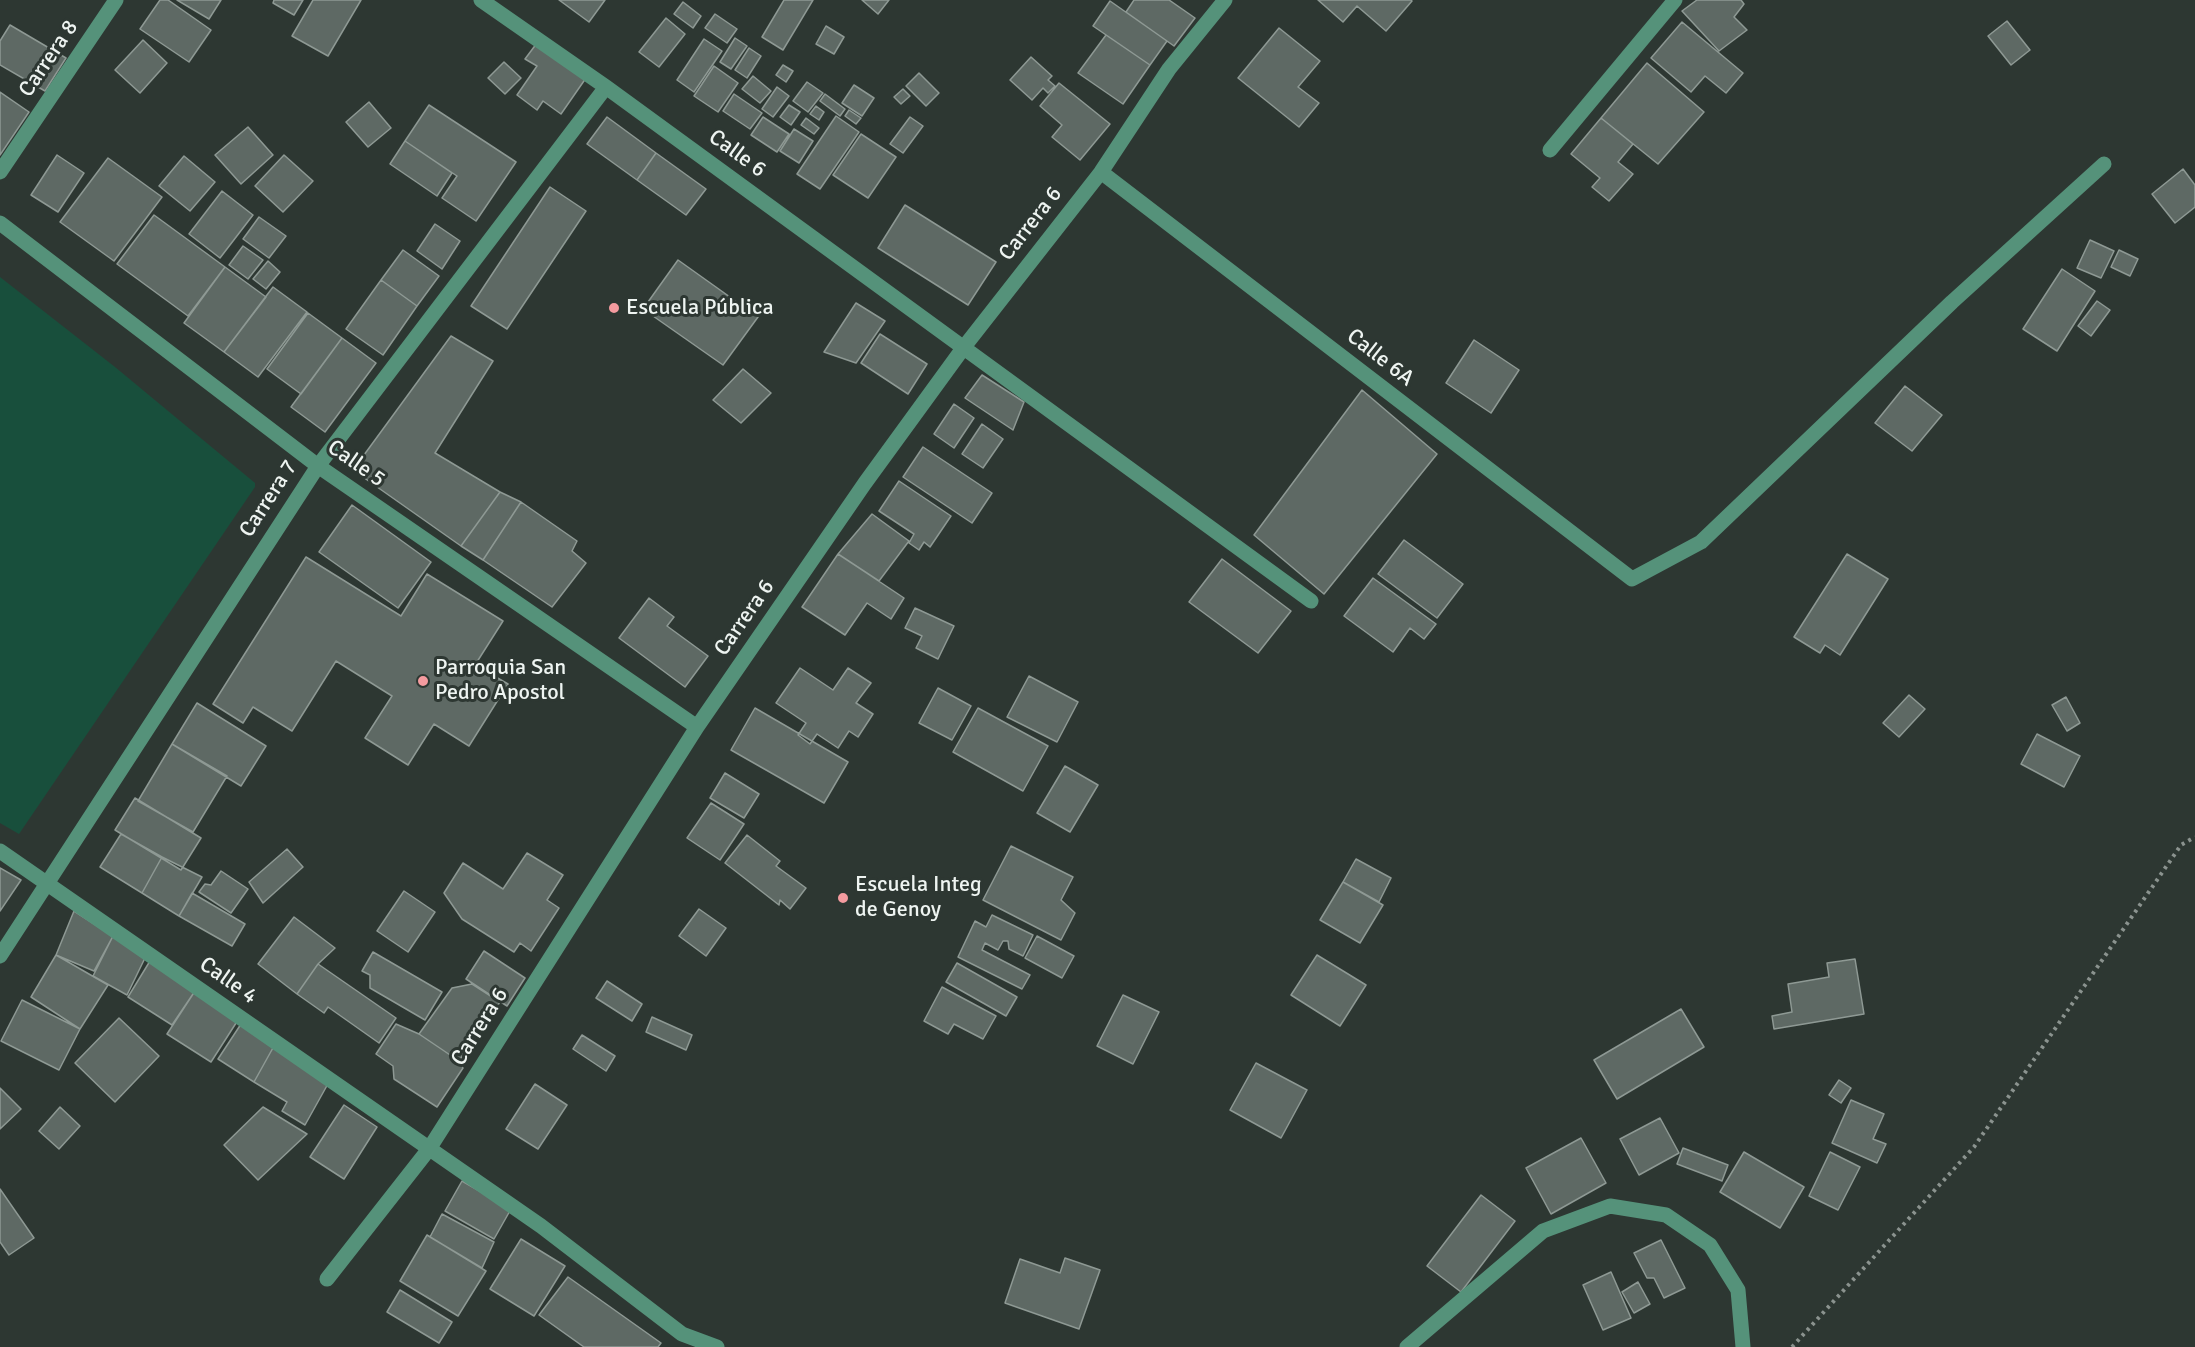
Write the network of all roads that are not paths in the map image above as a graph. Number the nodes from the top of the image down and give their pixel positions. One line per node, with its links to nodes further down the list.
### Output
1 (116, 0): 8 (street, Carrera 8)
2 (481, 0): 5 (street, Calle 6)
3 (1225, 0): 9 (street, Carrera 6)
4 (1675, 0): 6 (street)
5 (606, 87): 11 (street, Calle 6); 12 (street, Carrera 7)
6 (1550, 150)
7 (2104, 164): 9 (street, Calle 6A)
8 (0, 172)
9 (1101, 172): 11 (street, Carrera 6)
10 (0, 223): 12 (street, Calle 5)
11 (964, 347): 13 (street, Calle 6); 14 (street, Carrera 6)
12 (318, 466): 14 (street, Calle 5); 16 (street, Carrera 7)
13 (1311, 601)
14 (697, 727): 18 (street, Carrera 6)
15 (0, 851): 16 (street, Calle 4)
16 (47, 883): 17 (street, Carrera 7); 18 (street, Calle 4)
17 (0, 956)
18 (429, 1149): 19 (street, Carrera 6); 20 (street, Calle 4)
19 (327, 1279)
20 (717, 1347)
21 (1407, 1347): 22 (street)
22 (1743, 1347)

